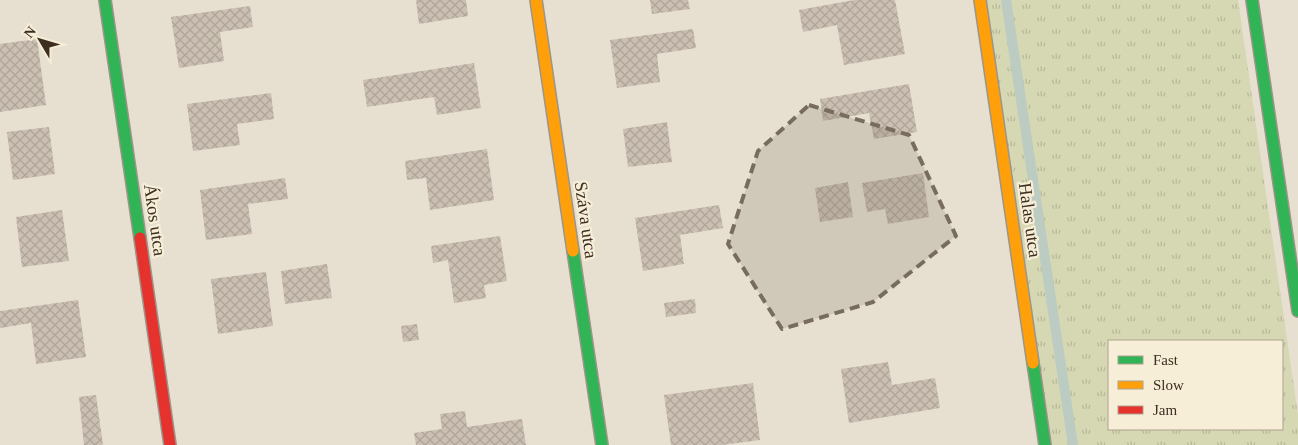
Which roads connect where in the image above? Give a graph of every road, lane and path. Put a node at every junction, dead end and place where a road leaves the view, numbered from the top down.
1 (105, 0) edge
2 (536, 0) edge
3 (980, 0) edge
4 (1252, 0) edge
5 (1298, 311) edge
6 (170, 445) edge
7 (602, 445) edge
8 (1045, 445) edge

1 - 6 street, Ákos utca
2 - 7 street, Száva utca
3 - 8 street, Halas utca
4 - 5 street

